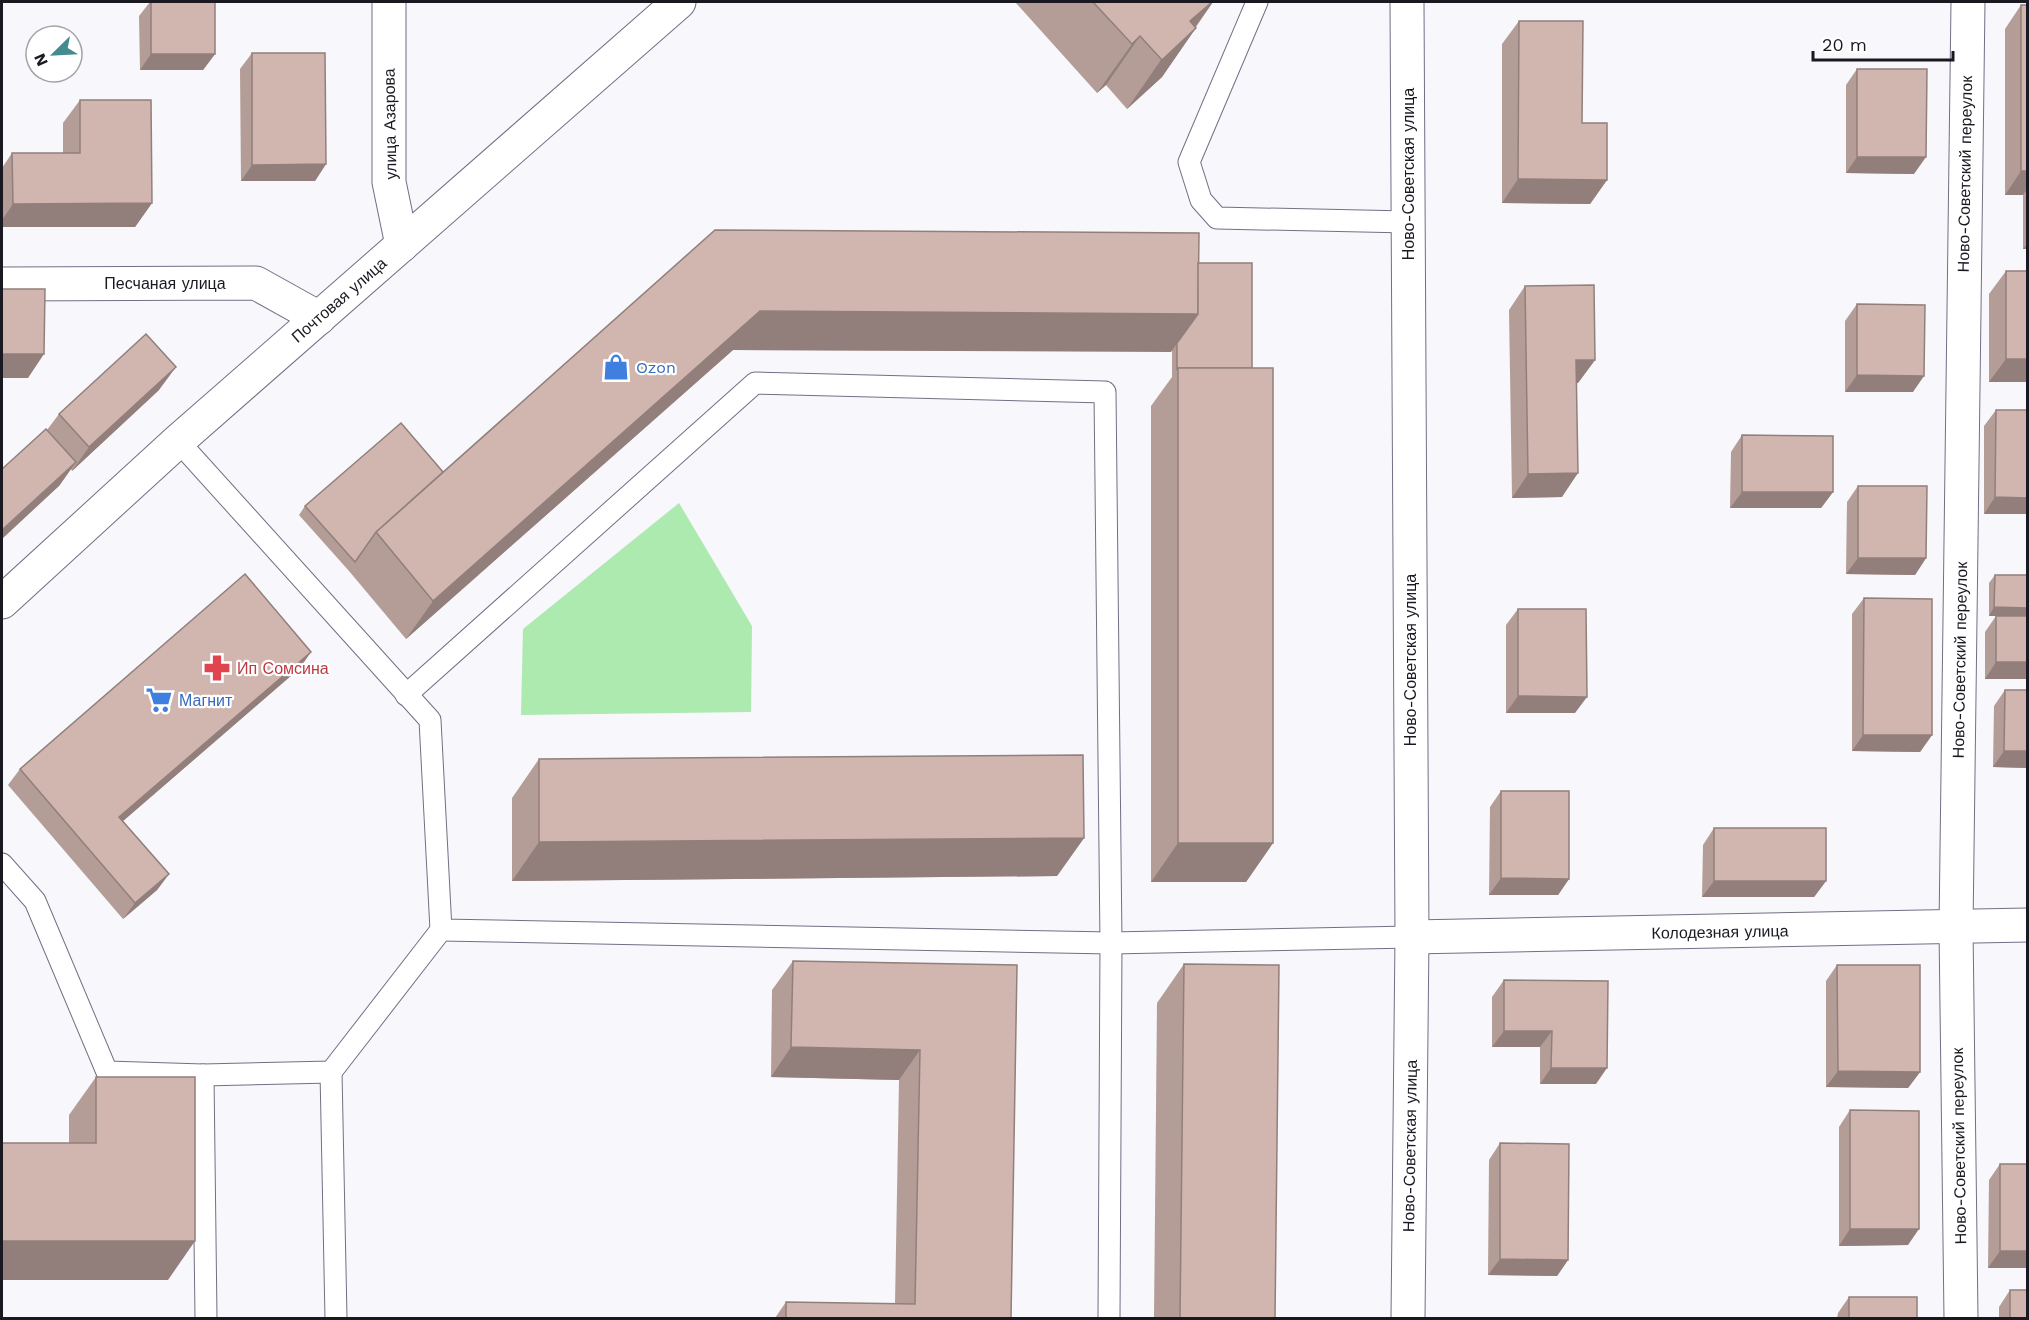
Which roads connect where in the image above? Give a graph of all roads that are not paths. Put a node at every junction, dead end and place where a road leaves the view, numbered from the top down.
1 (389, 2) edge
2 (679, 2) edge
3 (1257, 2) edge
4 (1407, 2) edge
5 (1968, 2) edge
6 (1408, 222) junction
7 (402, 245) junction
8 (2, 284) edge
9 (320, 318) junction
10 (178, 441) junction
11 (2, 602) edge
12 (406, 695) junction
13 (2, 864) edge
14 (2028, 925) edge
15 (1956, 928) junction
16 (441, 930) junction
17 (1412, 937) junction
18 (1111, 943) junction
19 (331, 1072) junction
20 (203, 1075) junction
21 (206, 1318) edge
22 (336, 1318) edge
23 (1109, 1318) edge
24 (1408, 1318) edge
25 (1961, 1318) edge

1 - 7 street, улица Азарова
2 - 7 street, Почтовая улица
3 - 6 lane
4 - 6 street, Ново-Советская улица
5 - 15 street, Ново-Советский переулок
6 - 17 street, Ново-Советская улица
7 - 9 street, Почтовая улица
8 - 9 street, Песчаная улица
9 - 10 street, Почтовая улица
10 - 11 street, Почтовая улица
10 - 12 lane
12 - 16 lane
12 - 18 lane
13 - 20 lane
14 - 15 street, Колодезная улица
15 - 17 street, Колодезная улица
15 - 25 street, Ново-Советский переулок
16 - 18 lane
16 - 19 lane
17 - 18 lane
17 - 24 street, Ново-Советская улица
18 - 23 lane
19 - 20 lane
19 - 22 lane
20 - 21 lane

